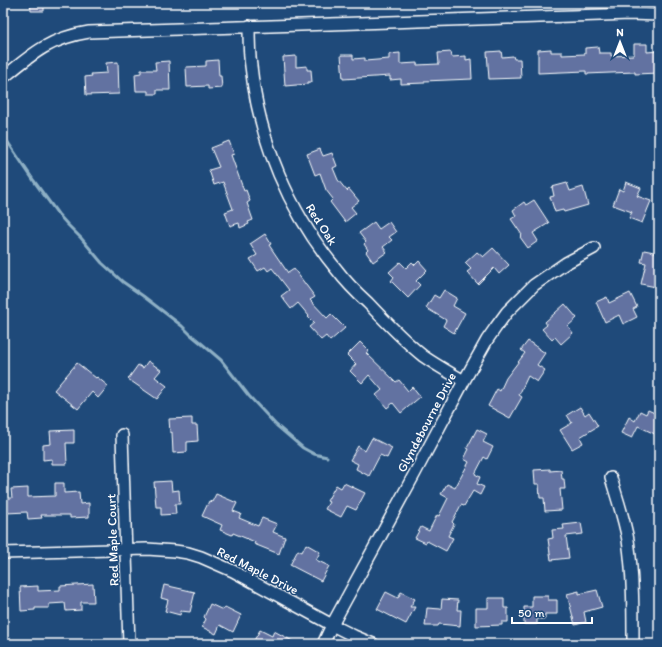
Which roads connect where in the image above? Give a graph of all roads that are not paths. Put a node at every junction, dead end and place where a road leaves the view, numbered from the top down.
1 (659, 16) edge
2 (249, 26) junction
3 (3, 78) edge
4 (594, 248) dead end
5 (464, 381) junction
6 (122, 435) dead end
7 (610, 478) dead end
8 (126, 549) junction
9 (3, 553) edge
10 (332, 625) junction
11 (129, 644) edge
12 (322, 644) edge
13 (373, 644) edge
14 (633, 644) edge

1 - 2 street
2 - 3 street
2 - 5 street, Red Oak
4 - 5 street, Glyndebourne Drive
5 - 10 street, Glyndebourne Drive
6 - 8 street, Red Maple Court
7 - 14 street
8 - 9 street, Red Maple Drive
8 - 10 street, Red Maple Drive
8 - 11 street, Red Maple Court
10 - 12 street, Glyndebourne Drive
10 - 13 street, Red Maple Drive

